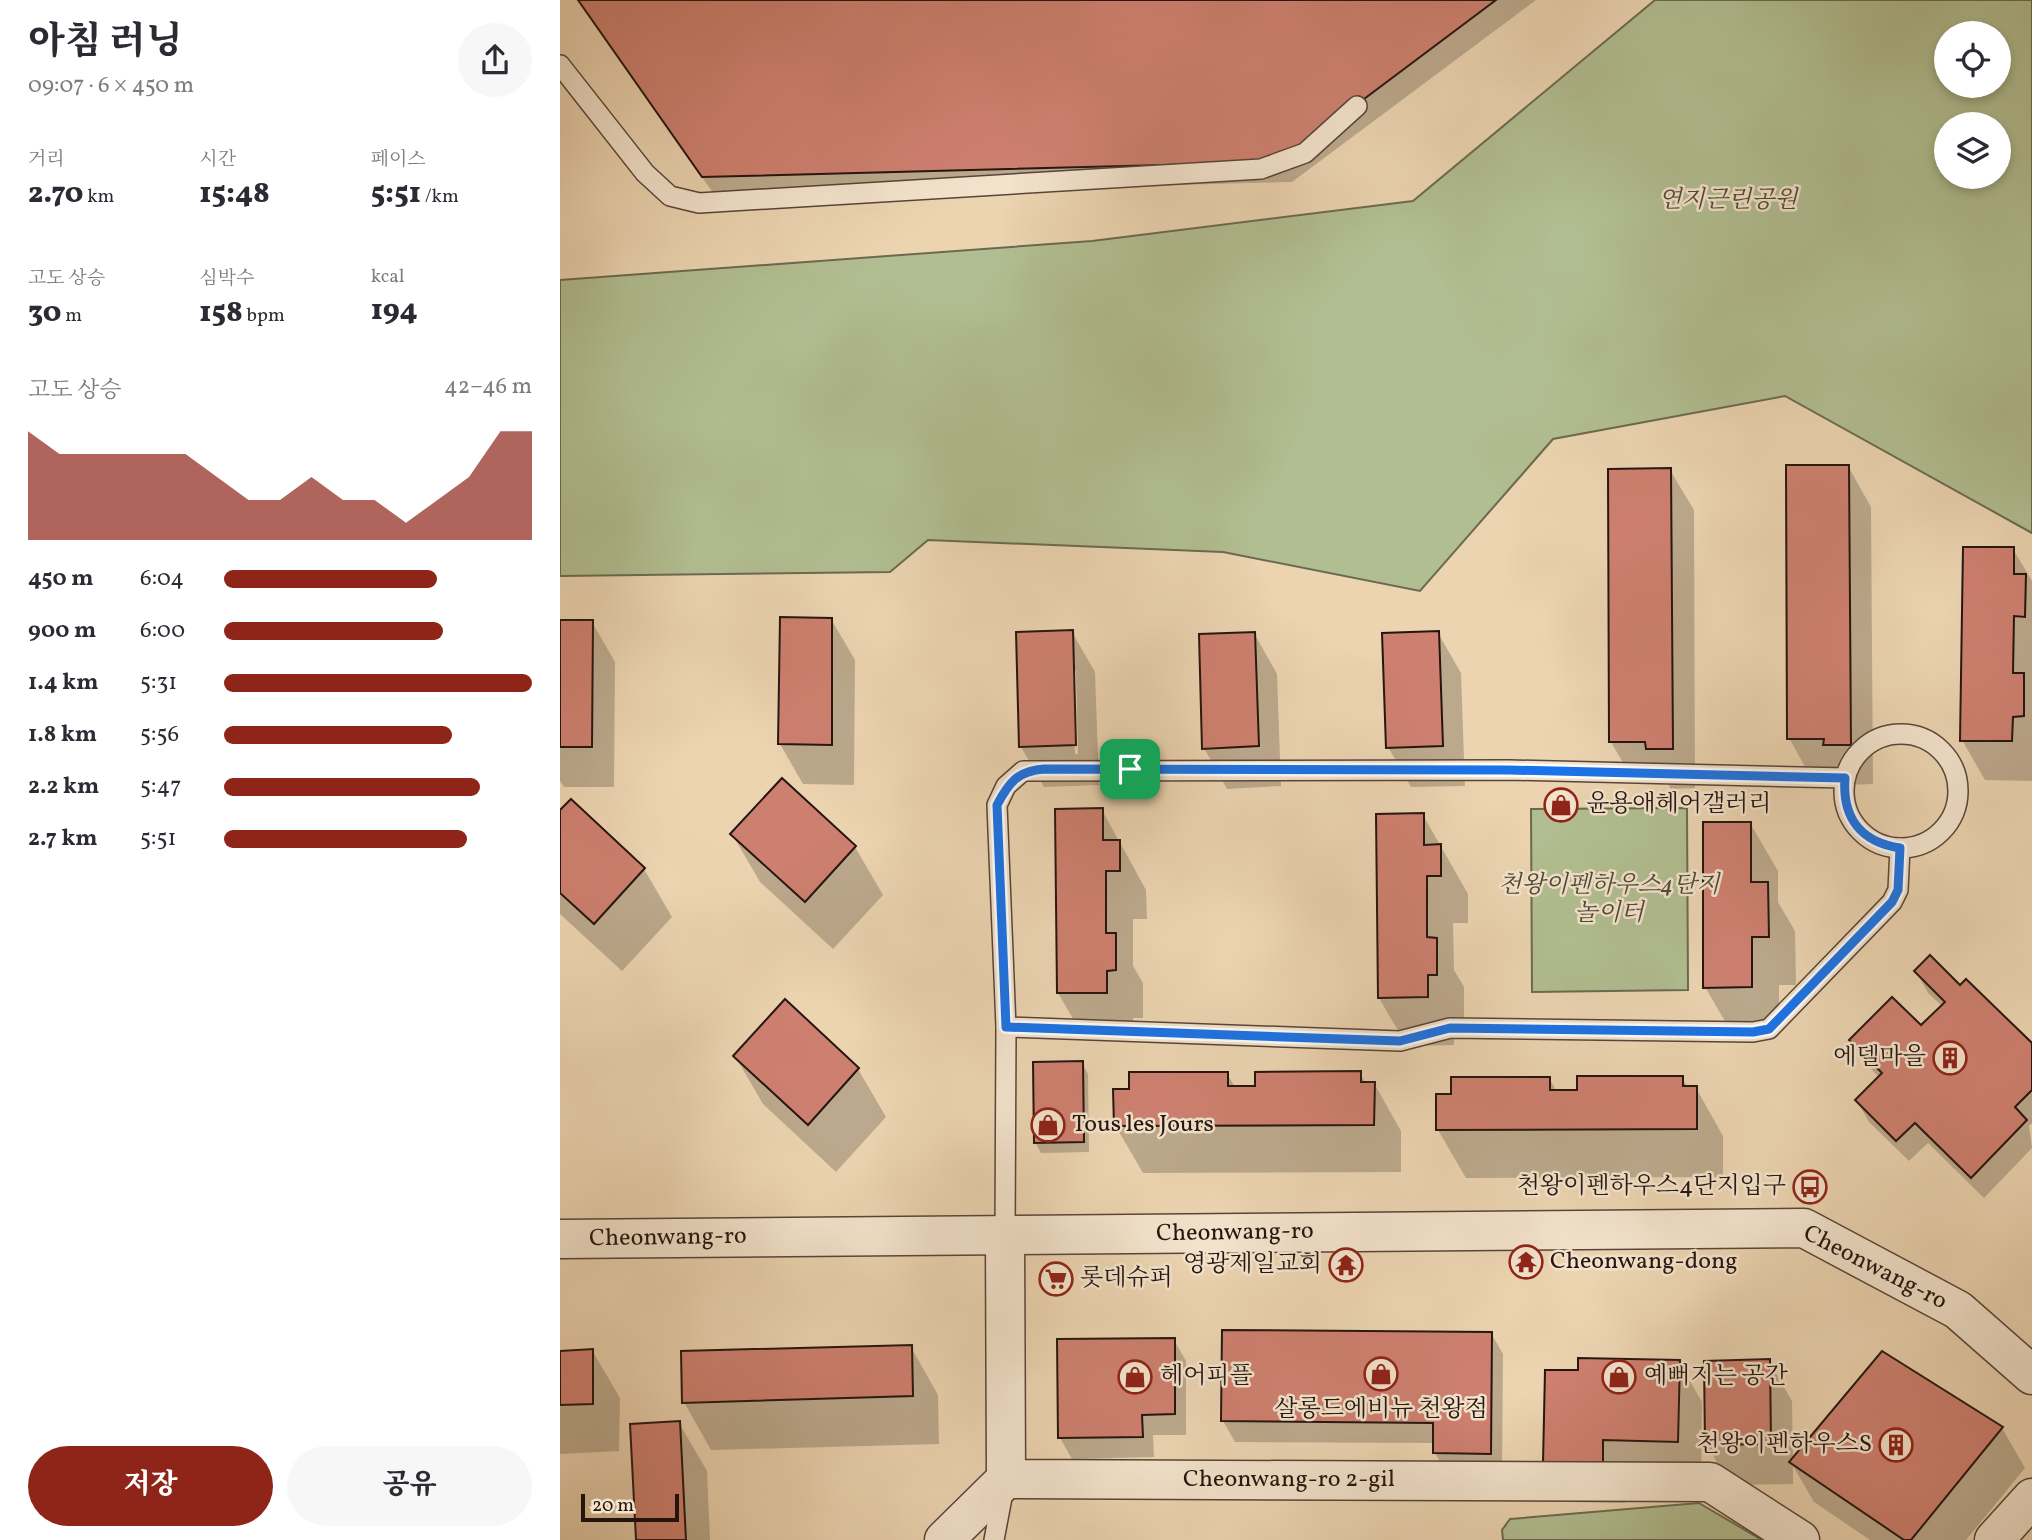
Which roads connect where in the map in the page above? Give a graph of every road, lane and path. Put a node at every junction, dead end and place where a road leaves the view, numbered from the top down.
1 (560, 65) edge
2 (1357, 106) dead end
3 (1845, 778) junction
4 (1900, 848) junction
5 (1006, 1027) junction
6 (1005, 1235) junction
7 (560, 1239) edge
8 (2032, 1375) edge
9 (1006, 1479) junction
10 (2032, 1498) edge
11 (996, 1537) edge
12 (944, 1540) edge
13 (1800, 1540) edge
14 (1994, 1540) edge

1 - 2 lane
3 - 4 lane
3 - 4 lane
3 - 5 lane
4 - 5 lane
5 - 6 lane
6 - 7 street, Cheonwang-ro
6 - 8 street, Cheonwang-ro
6 - 9 street
9 - 11 lane
9 - 12 street
9 - 13 street, Cheonwang-ro 2-gil
10 - 14 street

